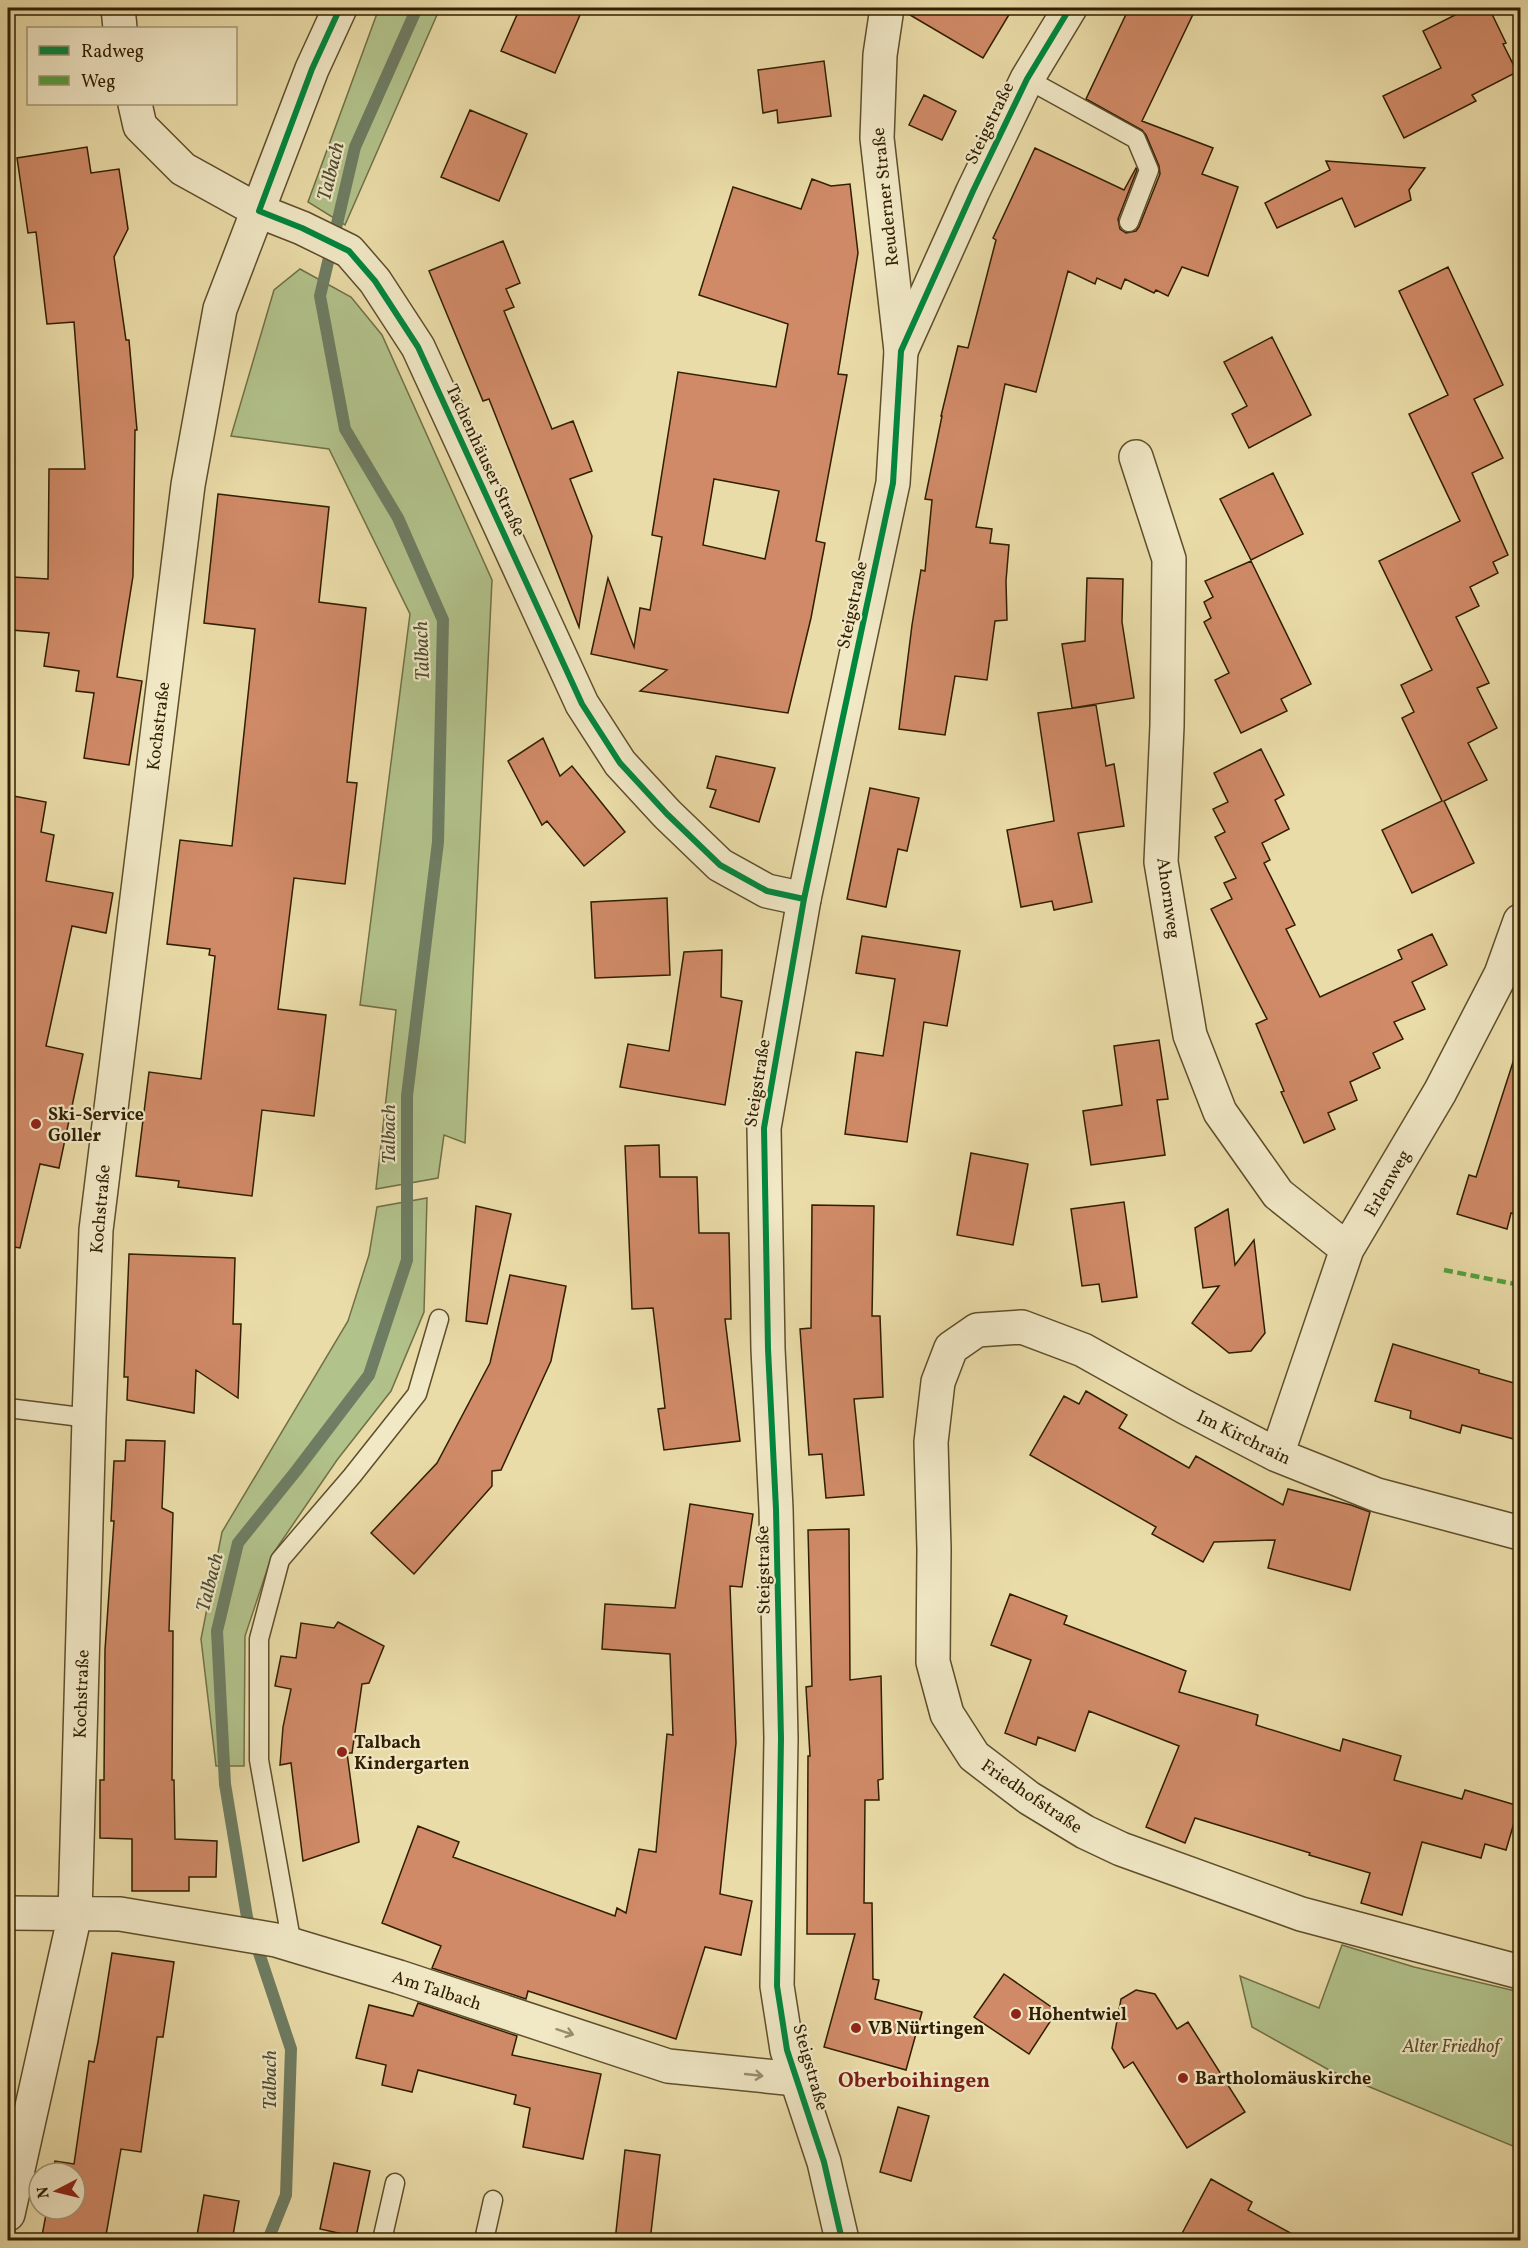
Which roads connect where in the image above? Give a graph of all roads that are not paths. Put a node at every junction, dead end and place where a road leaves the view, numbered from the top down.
1 (118, 8) edge
2 (340, 8) edge
3 (886, 8) edge
4 (1070, 8) edge
5 (120, 27) edge
6 (1027, 79) junction
7 (135, 105) edge
8 (259, 211) junction
9 (1129, 222) dead end
10 (901, 351) junction
11 (1136, 457) dead end
12 (804, 899) junction
13 (1521, 921) edge
14 (1347, 1250) junction
15 (439, 1319) dead end
16 (977, 1330) joint
17 (8, 1408) edge
18 (89, 1418) junction
19 (1277, 1455) junction
20 (1521, 1533) edge
21 (8, 1913) edge
22 (75, 1914) junction
23 (284, 1943) junction
24 (1521, 1972) edge
25 (796, 2079) junction
26 (395, 2183) dead end
27 (493, 2200) dead end
28 (8, 2214) edge
29 (382, 2241) edge
30 (484, 2241) edge
31 (842, 2241) edge

1 - 5 street
2 - 8 street
3 - 10 street, Reuderner Straße
4 - 6 street, Steigstraße
6 - 9 lane
6 - 10 street, Steigstraße
7 - 8 street, Tachenhäuser Straße
8 - 12 street, Tachenhäuser Straße
8 - 18 street, Kochstraße
10 - 12 street, Steigstraße
11 - 14 street, Ahornweg
12 - 25 street, Steigstraße
13 - 14 street, Erlenweg
14 - 19 street, Erlenweg
15 - 23 lane
16 - 19 street, Im Kirchrain
16 - 24 street, Friedhofstraße
17 - 18 lane
18 - 22 street, Kochstraße
19 - 20 street, Im Kirchrain
21 - 22 street, Am Talbach
22 - 23 street, Am Talbach
22 - 28 street, Kochstraße
23 -> 25 street, Am Talbach
25 - 31 street, Steigstraße
26 - 29 lane
27 - 30 lane

